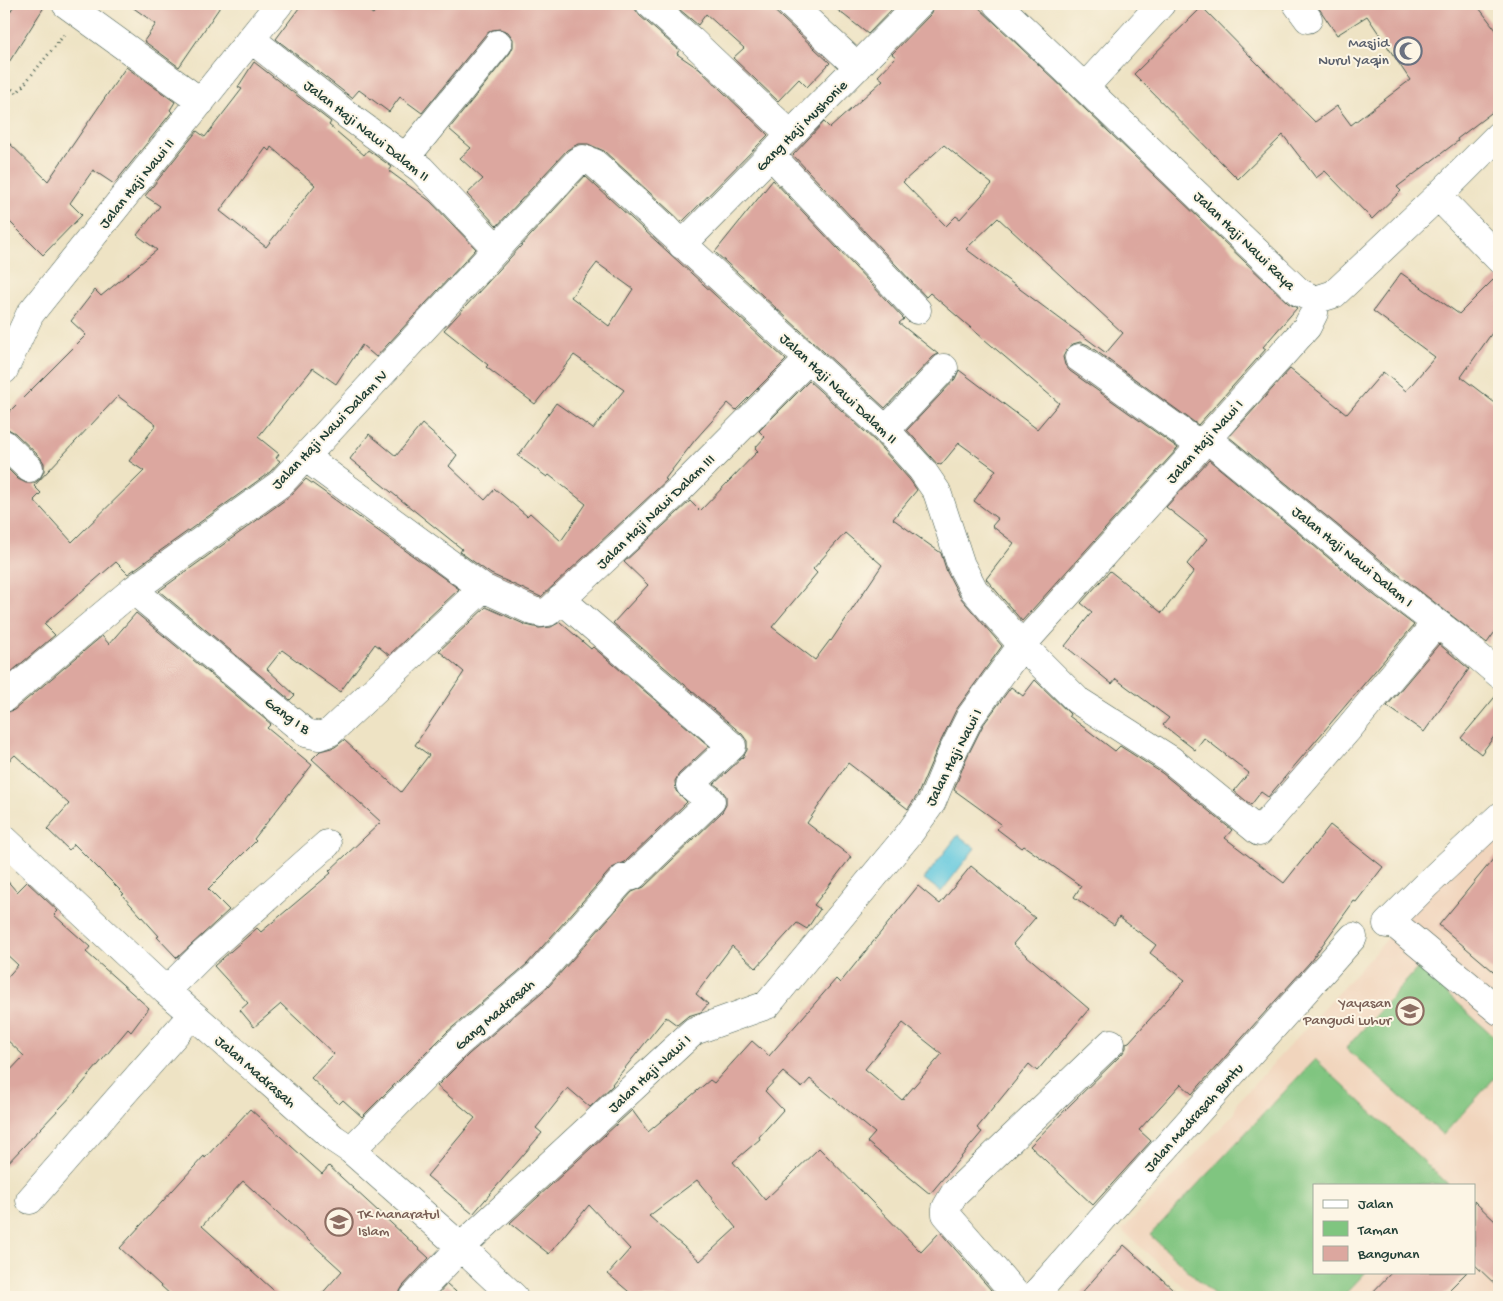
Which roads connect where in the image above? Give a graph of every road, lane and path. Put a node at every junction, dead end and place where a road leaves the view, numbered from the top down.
1 (279, 4) edge
2 (650, 4) edge
3 (790, 4) edge
4 (919, 4) edge
5 (997, 4) edge
6 (1161, 4) edge
7 (73, 9) edge
8 (252, 39) junction
9 (498, 44) dead end
10 (858, 67) junction
11 (4, 83) edge
12 (1085, 87) junction
13 (201, 102) junction
14 (790, 134) junction
15 (1499, 135) edge
16 (771, 155) junction
17 (406, 157) junction
18 (602, 170) joint
19 (1438, 196) junction
20 (682, 245) junction
21 (497, 249) junction
22 (1499, 259) edge
23 (1315, 300) junction
24 (917, 310) dead end
25 (1079, 358) dead end
26 (808, 359) junction
27 (944, 368) dead end
28 (4, 370) edge
29 (886, 430) junction
30 (1203, 442) junction
31 (4, 444) edge
32 (305, 457) junction
33 (29, 468) dead end
34 (483, 588) junction
35 (133, 590) junction
36 (561, 599) junction
37 (1436, 623) junction
38 (1022, 645) junction
39 (1499, 674) edge
40 (4, 698) edge
41 (1499, 817) edge
42 (4, 839) edge
43 (327, 844) dead end
44 (1353, 937) dead end
45 (166, 991) junction
46 (1499, 1011) edge
47 (192, 1015) junction
48 (1111, 1043) dead end
49 (351, 1150) junction
50 (30, 1200) dead end
51 (461, 1247) junction
52 (414, 1297) edge
53 (514, 1297) edge
54 (1018, 1297) edge
55 (1033, 1297) edge

1 - 8 street, Jalan Haji Nawi II
2 - 14 street
3 - 10 street
4 - 10 street, Gang Haji Mushonie
5 - 12 street, Jalan Haji Nawi Raya
6 - 12 street
7 - 11 path
7 - 13 street
8 - 13 street, Jalan Haji Nawi II
8 - 17 street, Jalan Haji Nawi Dalam II
9 - 17 street
10 - 14 street, Gang Haji Mushonie
12 - 23 street, Jalan Haji Nawi Raya
13 - 28 street, Jalan Haji Nawi II
14 - 16 street, Gang Haji Mushonie
15 - 19 street
16 - 20 street, Gang Haji Mushonie
16 - 24 street
17 - 21 street, Jalan Haji Nawi Dalam II
18 - 20 street, Jalan Haji Nawi Dalam II
18 - 21 street, Jalan Haji Nawi Dalam IV
19 - 22 street
19 - 23 street
20 - 26 street, Jalan Haji Nawi Dalam II
21 - 32 street, Jalan Haji Nawi Dalam IV
23 - 30 street, Jalan Haji Nawi I
25 - 30 street, Jalan Haji Nawi Dalam I
26 - 29 street, Jalan Haji Nawi Dalam II
26 - 36 street, Jalan Haji Nawi Dalam III
27 - 29 street
29 - 38 street, Jalan Haji Nawi Dalam II
30 - 37 street, Jalan Haji Nawi Dalam I
30 - 38 street, Jalan Haji Nawi I
31 - 33 street
32 - 34 street
32 - 35 street, Jalan Haji Nawi Dalam IV
34 - 35 street, Gang I B
34 - 36 street, Jalan Haji Nawi Dalam III
35 - 40 street, Jalan Haji Nawi Dalam IV
36 - 49 street, Gang Madrasah
37 - 38 street
37 - 39 street, Jalan Haji Nawi Dalam I
38 - 51 street, Jalan Haji Nawi I
41 - 46 street
42 - 45 street, Jalan Madrasah
43 - 45 street
44 - 55 street, Jalan Madrasah Buntu
45 - 47 street, Jalan Madrasah
47 - 49 street, Jalan Madrasah
47 - 50 street
48 - 54 street
49 - 51 street, Jalan Madrasah
51 - 52 street, Jalan Haji Nawi I
51 - 53 street, Jalan Madrasah

